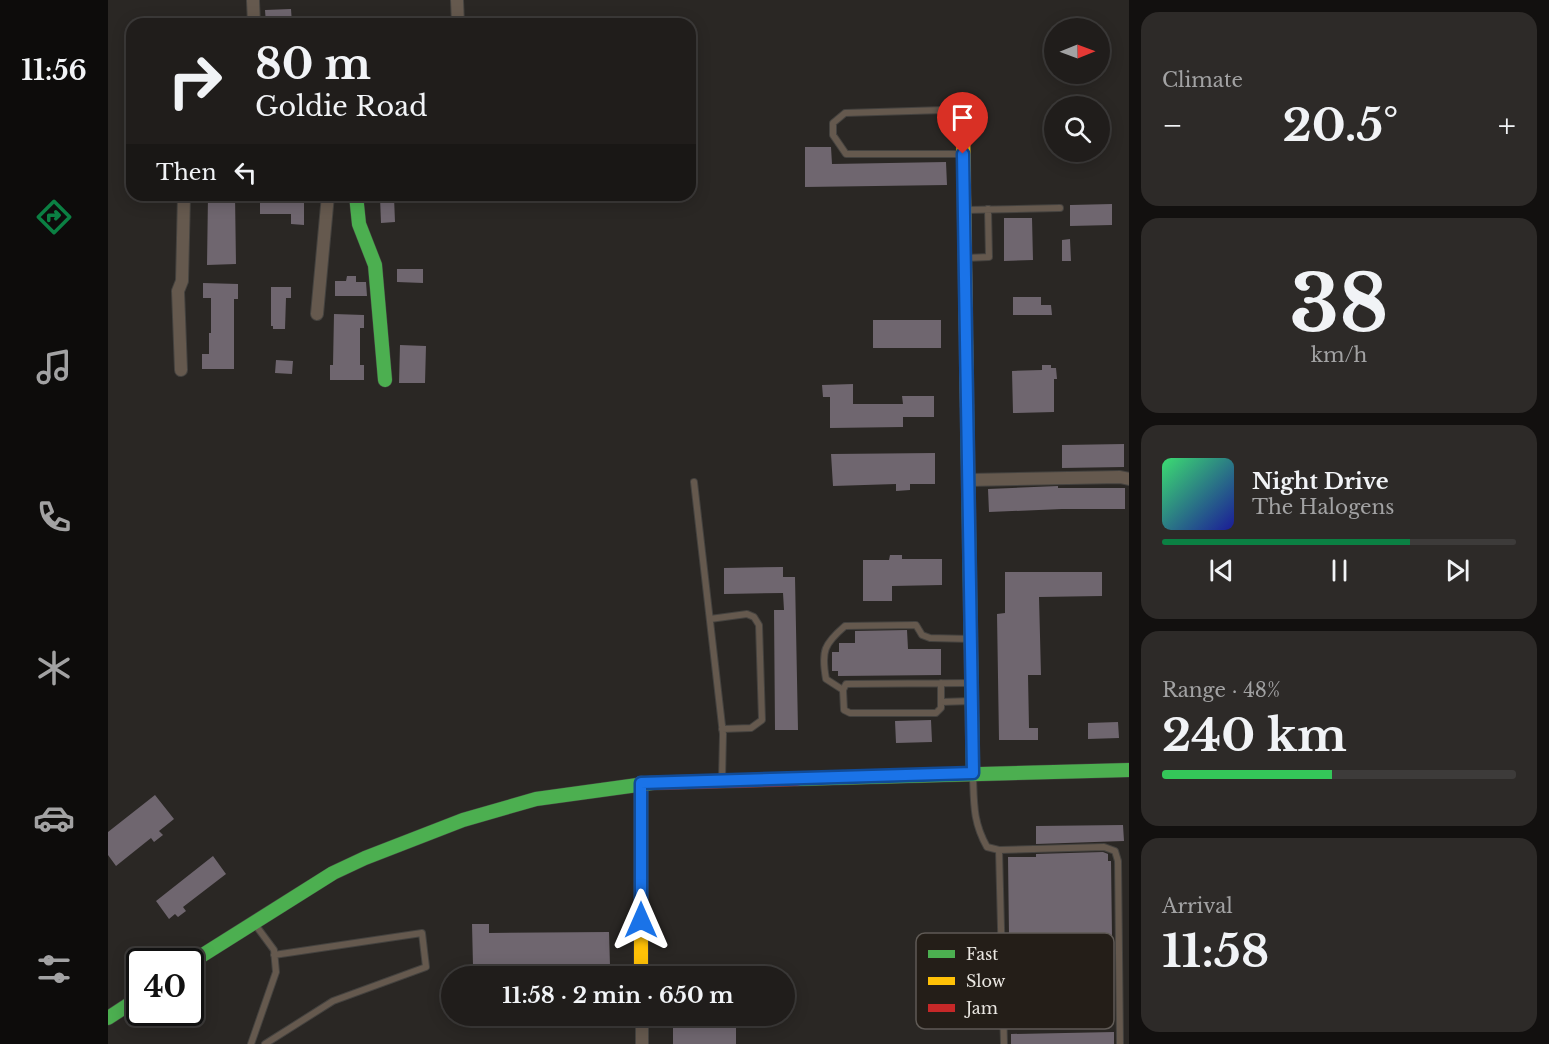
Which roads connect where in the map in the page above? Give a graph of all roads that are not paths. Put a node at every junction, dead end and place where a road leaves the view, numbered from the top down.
1 (457, 0) edge
2 (253, 1) edge
3 (254, 18) edge
4 (458, 18) edge
5 (963, 123) joint
6 (963, 154) junction
7 (184, 201) edge
8 (327, 201) edge
9 (356, 201) edge
10 (1060, 208) dead end
11 (988, 209) junction
12 (964, 210) junction
13 (965, 258) junction
14 (317, 314) dead end
15 (181, 370) dead end
16 (385, 380) dead end
17 (1129, 478) edge
18 (969, 480) junction
19 (694, 482) dead end
20 (710, 619) junction
21 (971, 639) junction
22 (941, 683) junction
23 (972, 683) junction
24 (843, 690) junction
25 (972, 701) junction
26 (941, 702) junction
27 (722, 729) junction
28 (1129, 770) edge
29 (973, 773) junction
30 (722, 781) junction
31 (641, 783) junction
32 (999, 850) junction
33 (253, 922) junction
34 (1001, 933) edge
35 (204, 954) edge
36 (274, 956) junction
37 (641, 966) edge
38 (126, 1006) edge
39 (108, 1018) edge
40 (642, 1026) edge
41 (1004, 1029) edge
42 (251, 1044) edge
43 (265, 1044) edge
44 (642, 1044) edge
45 (1004, 1044) edge
46 (1120, 1044) edge

1 - 4 street
2 - 3 street
5 - 6 street
5 - 6 lane
6 - 12 street
7 - 15 street
8 - 14 street
9 - 16 street
10 - 11 lane
11 - 12 lane
11 - 13 lane
12 - 13 street
13 - 18 street
17 - 18 street
18 - 21 street
19 - 20 lane
20 - 27 lane
20 - 27 lane
21 - 23 street
21 - 24 lane
22 - 23 lane
22 - 24 lane
22 - 26 lane
23 - 25 street
24 - 26 lane
25 - 26 lane
25 - 29 street
27 - 30 lane
28 - 29 street
29 - 30 street
29 - 32 lane
30 - 31 street
31 - 33 street
31 - 37 street
32 - 34 lane
32 - 46 lane
33 - 35 street
33 - 36 lane
36 - 42 lane
36 - 43 lane
38 - 39 street
40 - 44 street
41 - 45 lane

